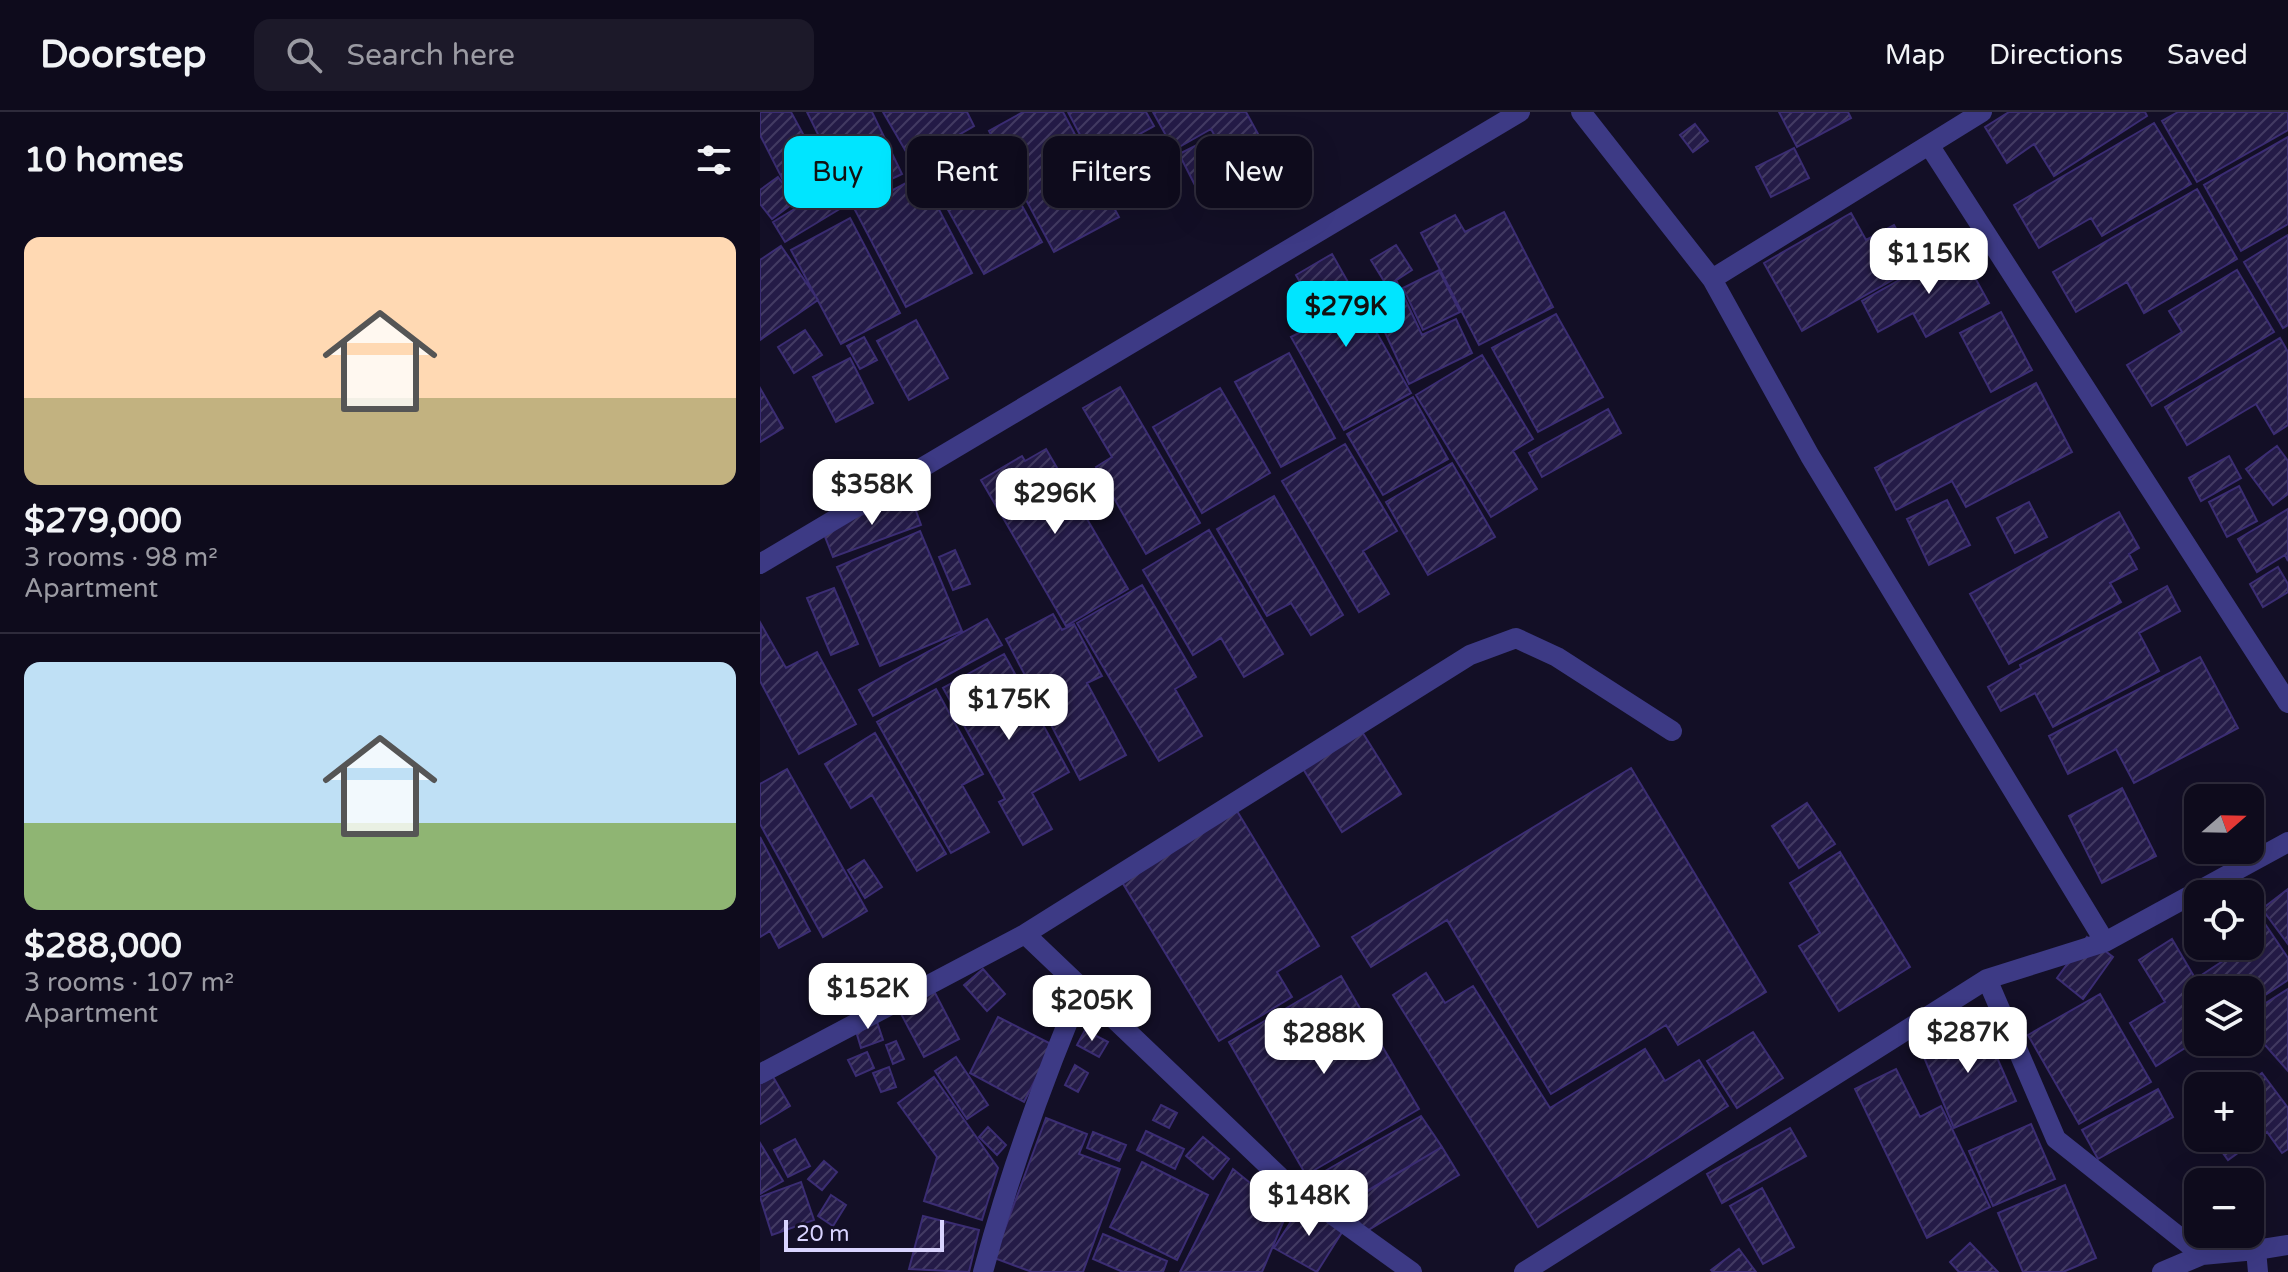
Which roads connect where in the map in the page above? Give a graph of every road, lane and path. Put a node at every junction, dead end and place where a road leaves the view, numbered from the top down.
1 (1520, 112) edge
2 (1581, 112) edge
3 (1982, 112) edge
4 (1929, 145) junction
5 (1712, 279) junction
6 (760, 564) edge
7 (2288, 703) edge
8 (1672, 731) dead end
9 (2288, 842) edge
10 (1025, 934) junction
11 (2105, 942) junction
12 (1987, 979) junction
13 (1081, 990) junction
14 (760, 1074) edge
15 (2288, 1245) edge
16 (2256, 1250) junction
17 (2202, 1255) junction
18 (983, 1272) edge
19 (1412, 1272) edge
20 (1524, 1272) edge
21 (2162, 1272) edge
22 (2258, 1272) edge

1 - 6 street
2 - 5 street
3 - 4 street
4 - 5 street
4 - 7 street
5 - 11 street
8 - 10 street
9 - 11 street
10 - 13 street
10 - 14 street
11 - 12 street
12 - 17 street
12 - 20 street
13 - 18 street
13 - 19 street
15 - 16 street
16 - 17 street
16 - 22 street
17 - 21 street

